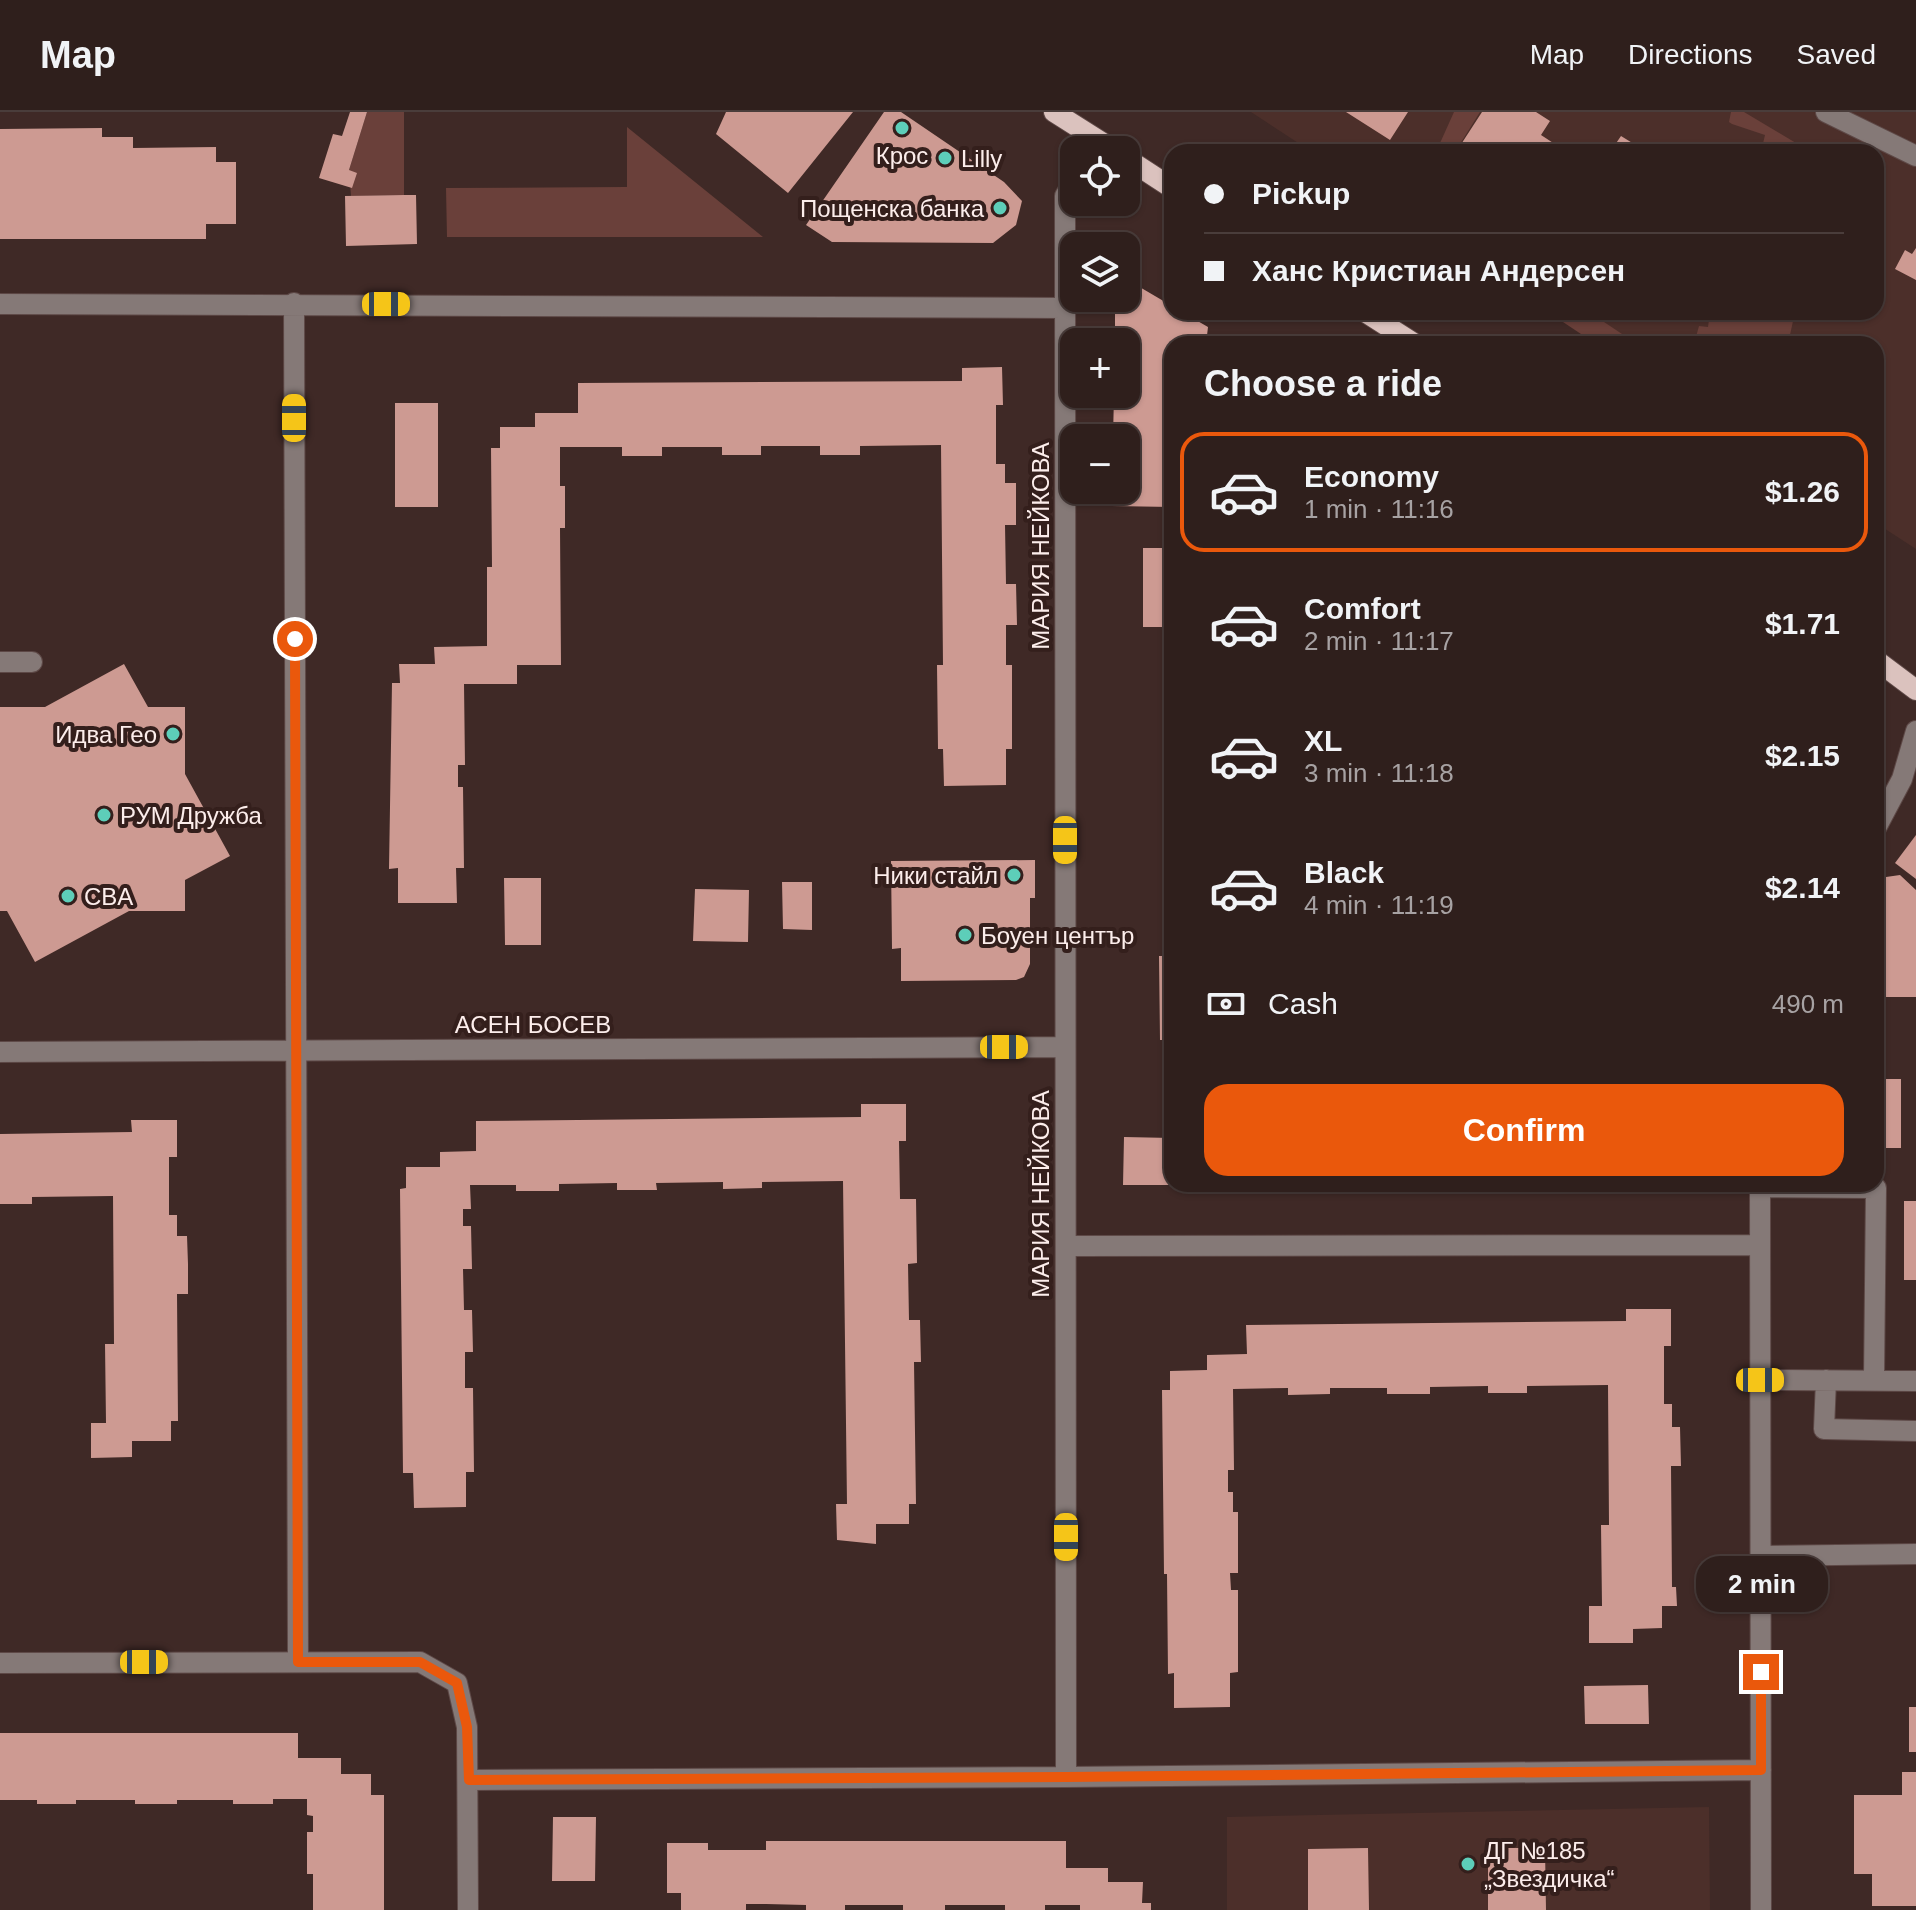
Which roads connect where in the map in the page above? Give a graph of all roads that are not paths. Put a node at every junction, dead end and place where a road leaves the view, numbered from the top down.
1 (1054, 112) edge
2 (1826, 112) edge
3 (1086, 136) edge
4 (1916, 156) edge
5 (1140, 167) edge
6 (1164, 183) edge
7 (294, 303) junction
8 (0, 304) edge
9 (1060, 308) edge
10 (1065, 312) edge
11 (1378, 320) edge
12 (1402, 336) edge
13 (0, 662) edge
14 (32, 662) dead end
15 (1884, 666) edge
16 (1916, 690) edge
17 (1916, 731) edge
18 (1884, 813) edge
19 (1065, 1047) junction
20 (296, 1051) junction
21 (0, 1052) edge
22 (1760, 1192) edge
23 (1876, 1192) edge
24 (1760, 1245) junction
25 (1066, 1246) junction
26 (1760, 1380) junction
27 (1826, 1380) junction
28 (1874, 1380) junction
29 (1916, 1381) edge
30 (1916, 1431) edge
31 (1916, 1554) edge
32 (1761, 1556) junction
33 (298, 1662) junction
34 (0, 1663) edge
35 (1761, 1770) junction
36 (1066, 1777) junction
37 (469, 1780) junction
38 (468, 1910) edge
39 (1761, 1910) edge

1 - 3 main road
2 - 4 street
5 - 6 main road
7 - 8 street
7 - 9 street
7 - 20 street
10 - 19 street, МАРИЯ НЕЙКОВА
11 - 12 main road
13 - 14 street
15 - 16 main road
17 - 18 street
19 - 20 street, АСЕН БОСЕВ
19 - 25 street, МАРИЯ НЕЙКОВА
20 - 21 street, АСЕН БОСЕВ
20 - 33 street
22 - 24 street
23 - 28 street
24 - 25 street
24 - 26 street
25 - 36 street, МАРИЯ НЕЙКОВА
26 - 27 street
26 - 32 street
27 - 28 street
27 - 30 street
28 - 29 street
31 - 32 street
32 - 35 street
33 - 34 street
33 - 37 street
35 - 36 street
35 - 39 street
36 - 37 street
37 - 38 street

